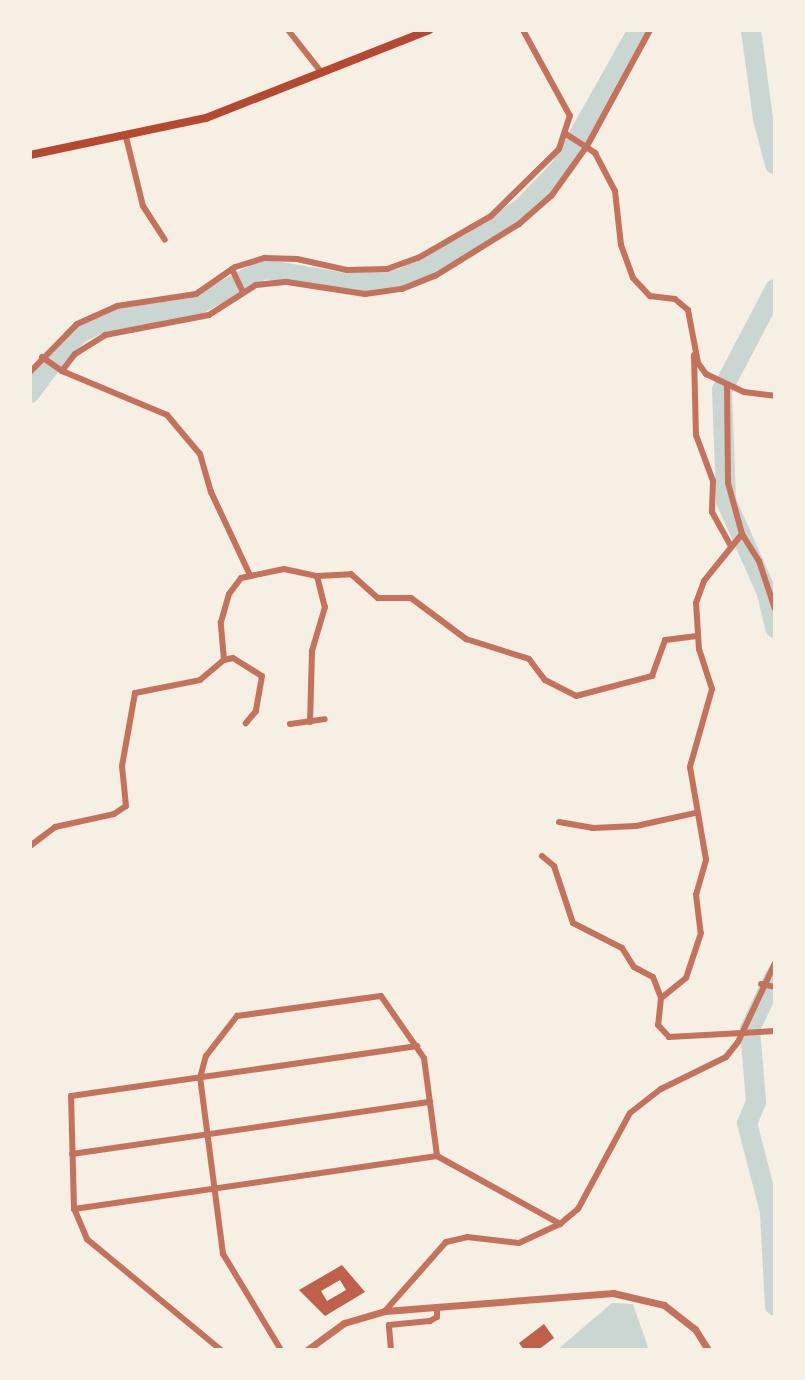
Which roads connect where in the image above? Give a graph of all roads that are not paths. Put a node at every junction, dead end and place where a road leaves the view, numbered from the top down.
1 (288, 30) edge
2 (429, 30) edge
3 (523, 30) edge
4 (650, 30) edge
5 (322, 73) junction
6 (566, 134) junction
7 (126, 137) junction
8 (587, 146) junction
9 (30, 154) edge
10 (165, 240) dead end
11 (232, 269) junction
12 (242, 290) junction
13 (695, 352) junction
14 (42, 357) junction
15 (62, 371) junction
16 (30, 372) edge
17 (724, 385) junction
18 (775, 396) edge
19 (742, 534) junction
20 (731, 546) junction
21 (249, 573) junction
22 (317, 576) junction
23 (775, 609) edge
24 (697, 636) junction
25 (224, 660) junction
26 (325, 719) dead end
27 (310, 722) junction
28 (246, 723) dead end
29 (290, 724) dead end
30 (695, 813) junction
31 (559, 822) dead end
32 (30, 846) edge
33 (542, 856) dead end
34 (775, 963) edge
35 (761, 984) junction
36 (775, 987) edge
37 (661, 998) junction
38 (775, 1031) edge
39 (741, 1033) junction
40 (417, 1046) junction
41 (200, 1078) junction
42 (430, 1102) junction
43 (208, 1134) junction
44 (72, 1154) junction
45 (437, 1156) junction
46 (216, 1188) junction
47 (74, 1209) junction
48 (560, 1224) junction
49 (437, 1307) junction
50 (385, 1311) junction
51 (221, 1350) edge
52 (281, 1350) edge
53 (307, 1350) edge
54 (391, 1350) edge
55 (708, 1350) edge

1 - 5 street
2 - 5 main road
3 - 6 street
4 - 8 street
5 - 7 main road
6 - 8 street
6 - 11 street
7 - 9 main road
7 - 10 street
8 - 12 street
8 - 13 street
11 - 12 street
11 - 14 street
12 - 15 street
13 - 17 street
13 - 20 street
14 - 15 street
14 - 16 street
15 - 21 street
17 - 18 street
17 - 19 street
19 - 20 street
19 - 23 street
20 - 24 street
21 - 22 street
21 - 25 street
22 - 24 street
22 - 27 street
24 - 30 street
25 - 28 street
25 - 32 street
26 - 27 street
27 - 29 street
30 - 31 street
30 - 37 street
33 - 37 street
34 - 35 street
35 - 36 street
35 - 39 street
37 - 39 street
38 - 39 street
39 - 48 street
40 - 41 street
40 - 41 street
40 - 42 street
41 - 43 street
41 - 44 street
42 - 43 street
42 - 45 street
43 - 44 street
43 - 46 street
44 - 47 street
45 - 46 street
45 - 48 street
46 - 47 street
46 - 52 street
47 - 51 street
48 - 50 street
49 - 50 street
49 - 54 street
49 - 55 street
50 - 53 street

